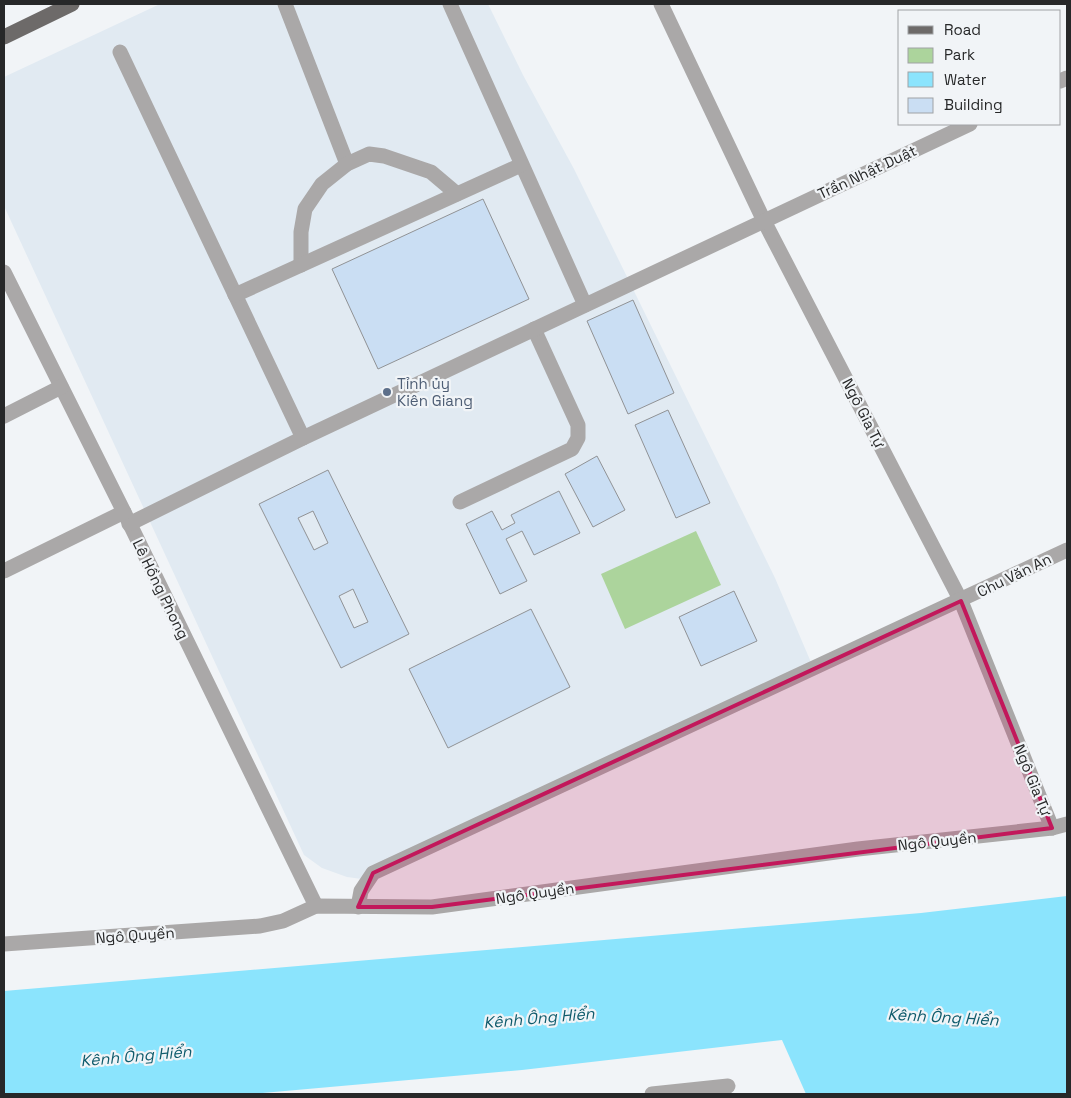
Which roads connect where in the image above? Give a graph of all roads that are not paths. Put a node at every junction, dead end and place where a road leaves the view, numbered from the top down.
1 (72, 4) edge
2 (285, 4) edge
3 (450, 4) edge
4 (662, 4) edge
5 (4, 36) edge
6 (120, 52) dead end
7 (968, 125) edge
8 (347, 164) junction
9 (521, 165) junction
10 (457, 194) junction
11 (764, 221) junction
12 (301, 265) junction
13 (4, 272) edge
14 (235, 295) junction
15 (585, 304) junction
16 (534, 329) junction
17 (61, 387) junction
18 (4, 416) edge
19 (302, 438) junction
20 (460, 502) dead end
21 (127, 518) junction
22 (1067, 550) edge
23 (4, 571) edge
24 (961, 601) junction
25 (1067, 824) edge
26 (1052, 828) junction
27 (316, 906) junction
28 (358, 907) junction
29 (4, 944) edge
30 (728, 1086) dead end
31 (652, 1094) edge

1 - 5 main road
2 - 8 street
3 - 9 street
4 - 11 street, Ngô Gia Tự
6 - 14 street
7 - 11 street, Trần Nhật Duật
8 - 10 street
8 - 12 street
9 - 10 street
9 - 15 street
10 - 12 street
11 - 15 street, Trần Nhật Duật
11 - 24 street, Ngô Gia Tự
12 - 14 street
13 - 17 street, Lê Hồng Phong
14 - 19 street
15 - 16 street, Trần Nhật Duật
16 - 19 street, Trần Nhật Duật
16 - 20 street
17 - 18 street
17 - 21 street, Lê Hồng Phong
19 - 21 street, Trần Nhật Duật
21 - 23 street, Trần Nhật Duật
21 - 27 street, Lê Hồng Phong
22 - 24 street, Chu Văn An
24 - 26 street, Ngô Gia Tự
24 - 28 street, Chu Văn An
25 - 26 street, Ngô Quyền
26 - 28 street, Ngô Quyền
27 - 28 street, Ngô Quyền
27 - 29 street, Ngô Quyền
30 - 31 street

